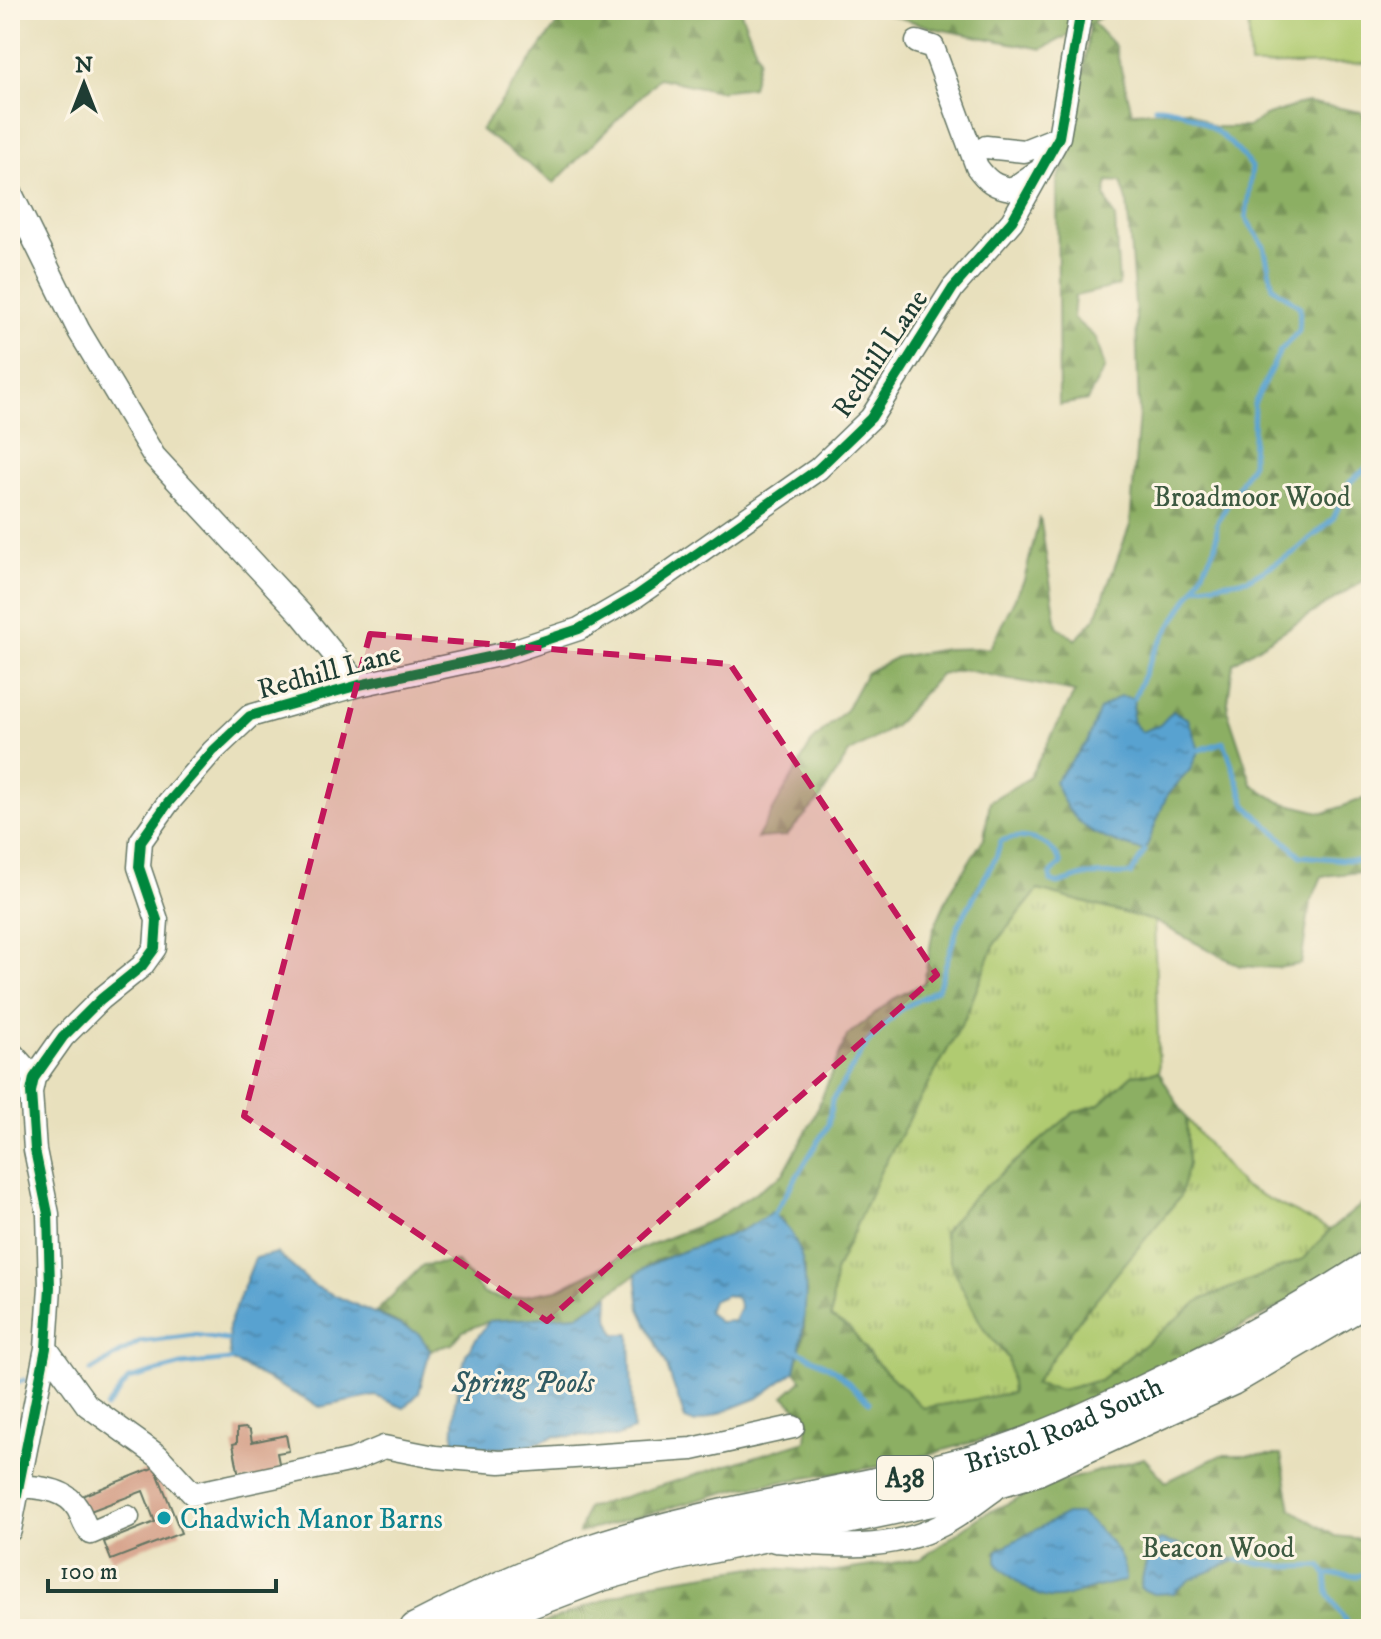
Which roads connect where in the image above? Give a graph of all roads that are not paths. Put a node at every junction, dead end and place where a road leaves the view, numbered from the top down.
1 (1081, 10) edge
2 (917, 42) dead end
3 (1059, 137) junction
4 (986, 147) dead end
5 (1041, 169) junction
6 (10, 191) edge
7 (359, 685) junction
8 (10, 1051) edge
9 (34, 1078) junction
10 (1371, 1266) edge
11 (1371, 1297) edge
12 (46, 1348) junction
13 (793, 1427) dead end
14 (19, 1486) junction
15 (128, 1517) dead end
16 (10, 1530) edge
17 (416, 1629) edge
18 (474, 1629) edge

1 - 3 street, Redhill Lane
2 - 5 street
3 - 4 street
3 - 5 street, Redhill Lane
5 - 7 street, Redhill Lane
6 - 7 street
7 - 9 street, Redhill Lane
8 - 9 street
9 - 12 street
10 - 17 highway, Bristol Road South / A38
11 - 18 highway, Bristol Road South / A38
12 - 13 street
12 - 14 street
14 - 15 street
14 - 16 street

